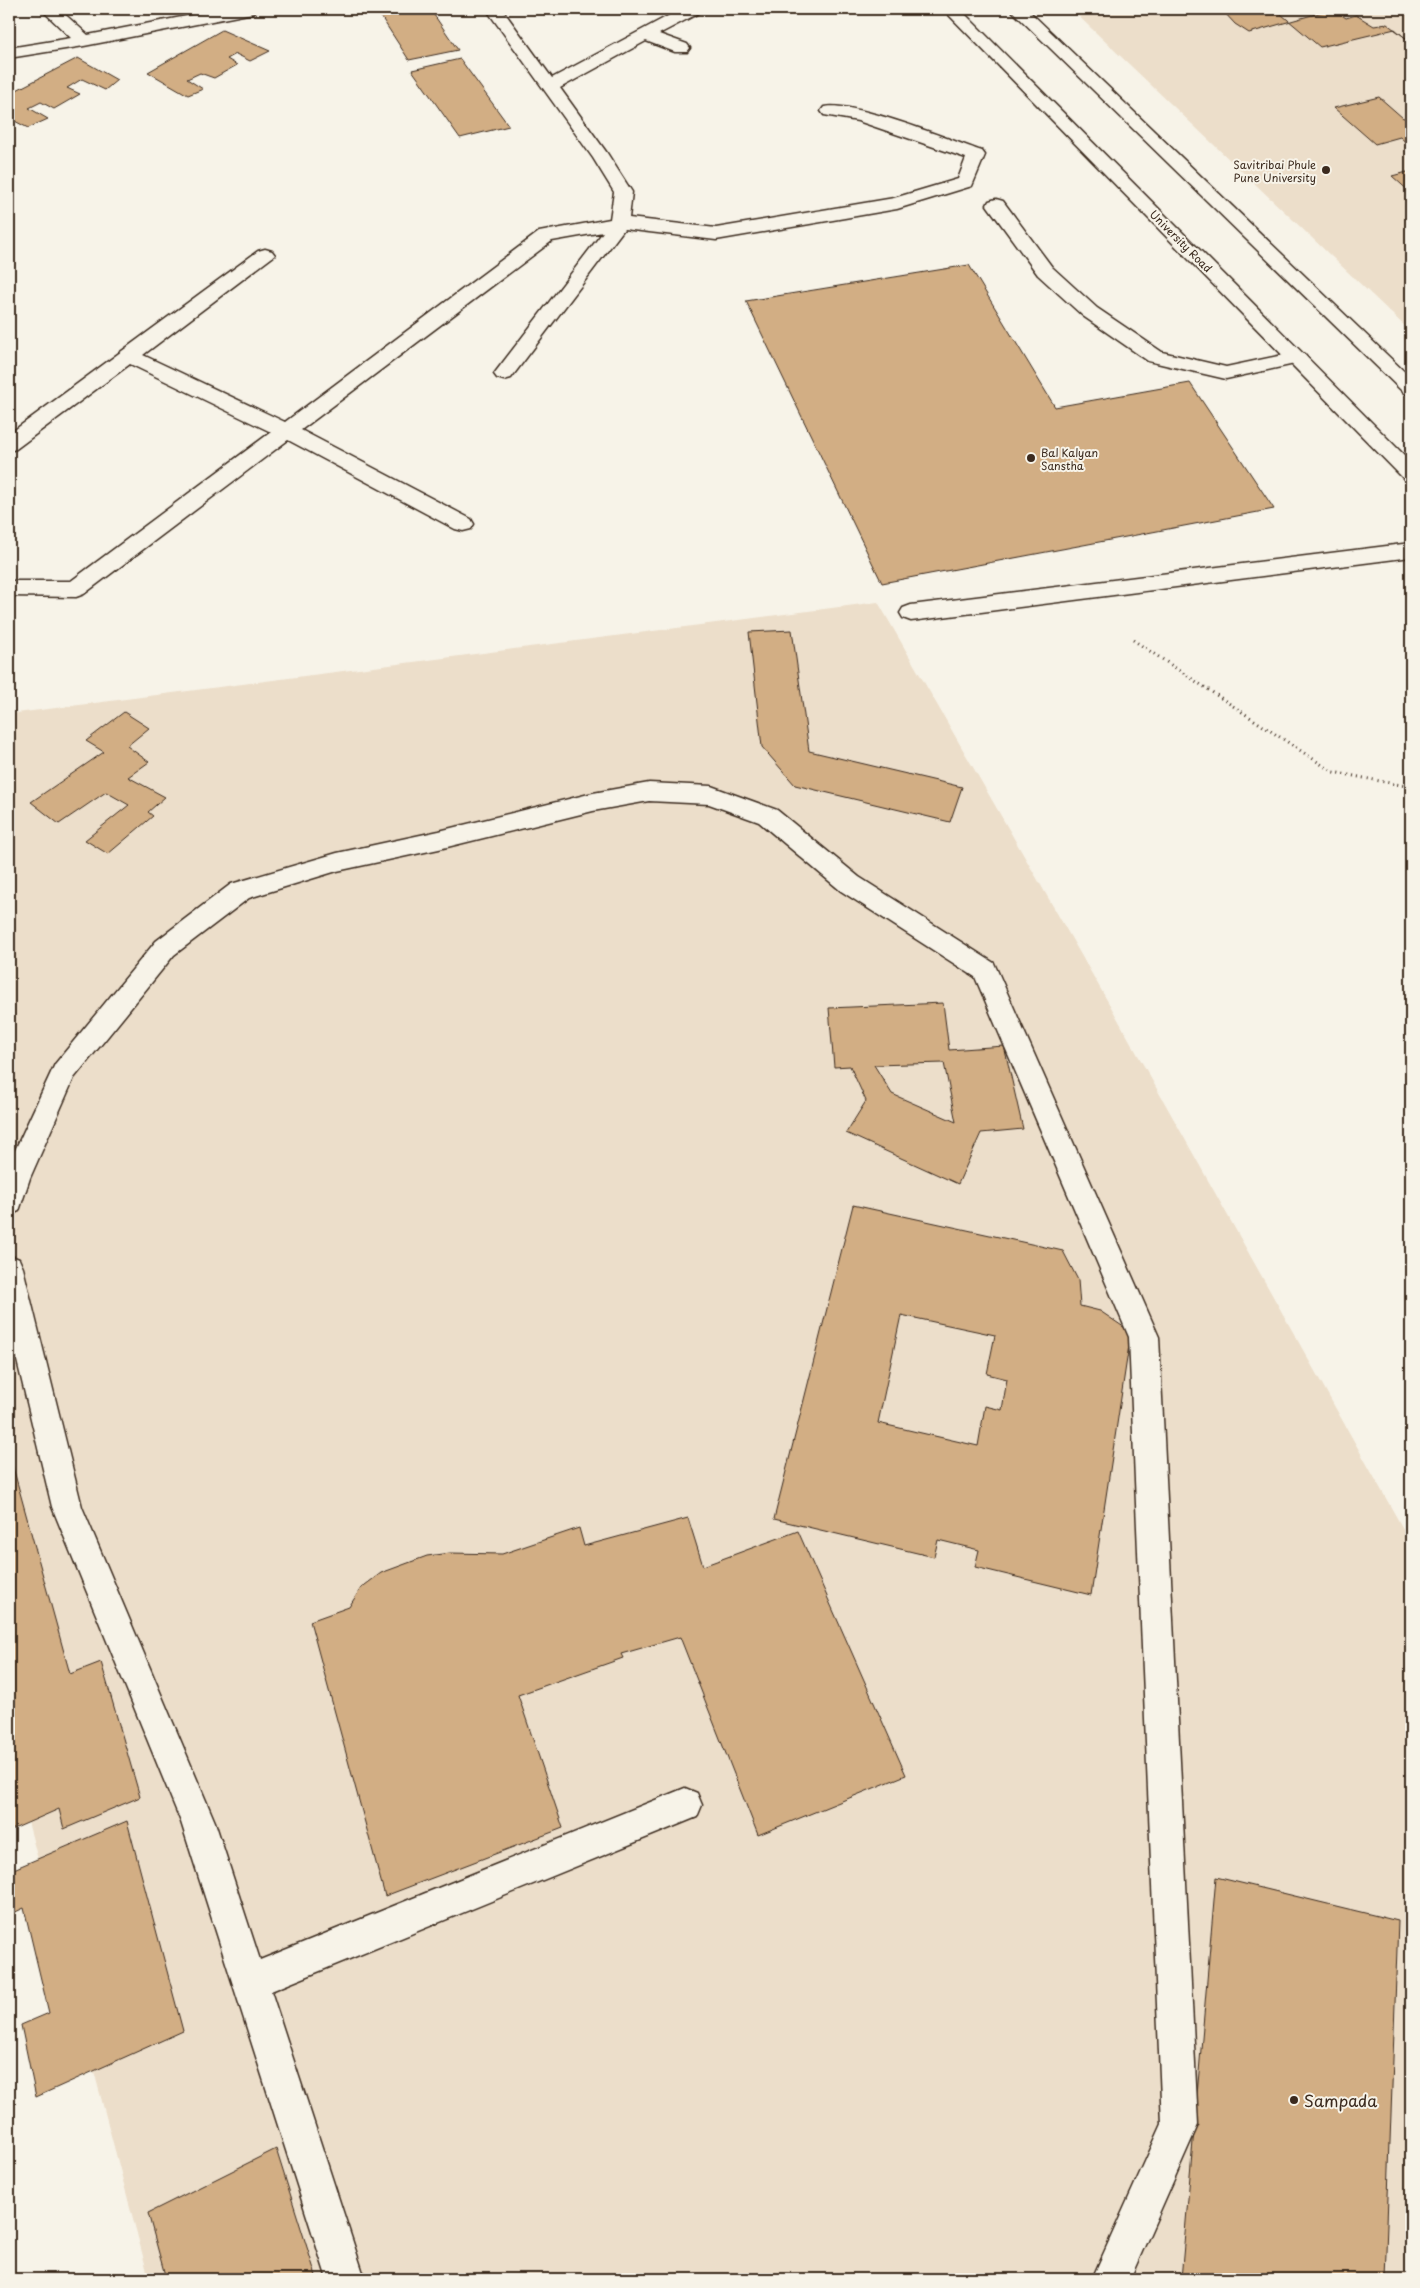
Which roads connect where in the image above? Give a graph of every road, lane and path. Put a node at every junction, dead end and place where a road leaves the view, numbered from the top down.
1 (49, 9) edge
2 (248, 9) edge
3 (494, 9) edge
4 (692, 9) edge
5 (951, 9) edge
6 (1018, 9) edge
7 (644, 35) junction
8 (84, 41) junction
9 (682, 48) dead end
10 (9, 52) edge
11 (550, 86) junction
12 (830, 111) dead end
13 (996, 205) dead end
14 (619, 223) junction
15 (265, 255) dead end
16 (128, 355) junction
17 (1297, 358) junction
18 (504, 374) dead end
19 (1411, 389) edge
20 (286, 431) junction
21 (9, 444) edge
22 (1411, 474) edge
23 (463, 524) dead end
24 (1411, 550) edge
25 (9, 589) edge
26 (911, 613) dead end
27 (1133, 640) dead end
28 (1411, 787) edge
29 (9, 1203) edge
30 (9, 1268) edge
31 (685, 1805) dead end
32 (250, 1982) junction
33 (346, 2279) edge
34 (1112, 2279) edge

1 - 8 main road
2 - 8 main road
3 - 11 main road
4 - 7 main road
5 - 17 main road, University Road
6 - 19 main road
7 - 9 main road
7 - 11 main road
8 - 10 main road
11 - 14 main road
12 - 14 main road
13 - 17 main road
14 - 18 main road
14 - 20 main road
15 - 16 main road
16 - 20 main road
16 - 21 main road
17 - 22 main road, University Road
20 - 23 main road
20 - 25 main road
24 - 26 main road
27 - 28 path
29 - 34 main road
30 - 32 main road
31 - 32 main road
32 - 33 main road

